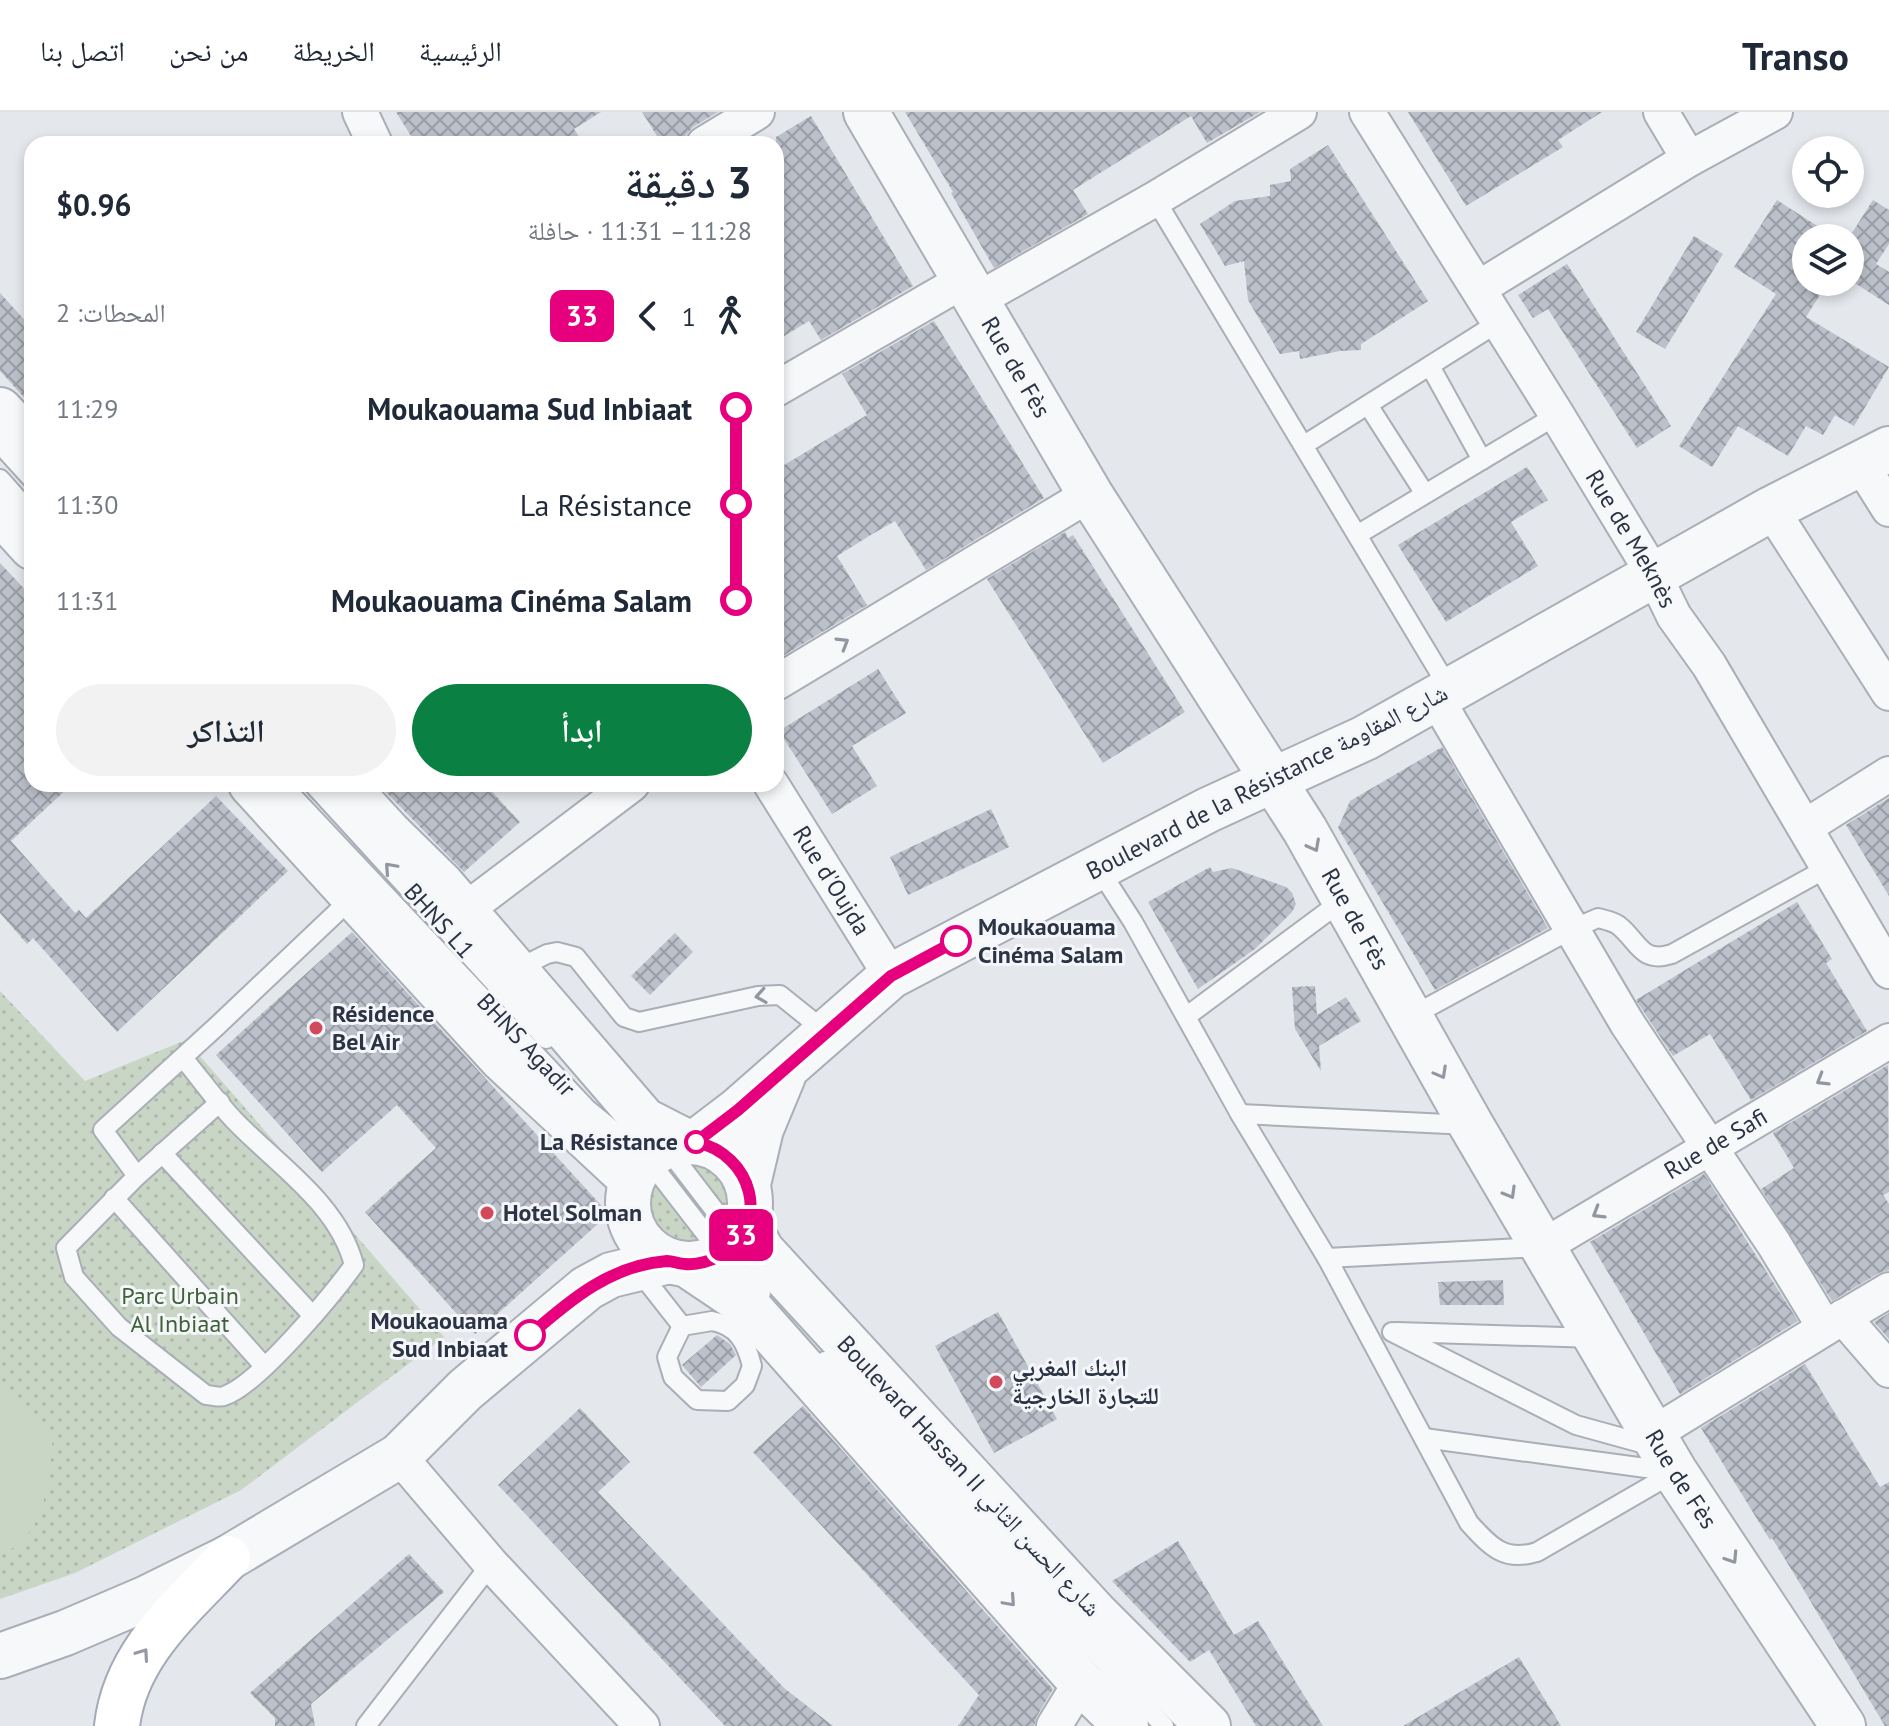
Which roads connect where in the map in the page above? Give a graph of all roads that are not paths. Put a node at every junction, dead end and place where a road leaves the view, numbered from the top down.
1 (360, 112) edge
2 (757, 112) edge
3 (866, 112) edge
4 (1299, 112) edge
5 (1367, 112) edge
6 (1661, 112) edge
7 (1775, 112) edge
8 (371, 136) edge
9 (717, 136) edge
10 (1689, 159) junction
11 (1155, 199) junction
12 (1479, 288) junction
13 (972, 289) junction
14 (1499, 322) junction
15 (1430, 366) junction
16 (784, 385) edge
17 (1368, 405) junction
18 (0, 410) edge
19 (1557, 415) junction
20 (24, 436) edge
21 (0, 444) edge
22 (1304, 445) junction
23 (1874, 456) edge
24 (1482, 460) junction
25 (24, 470) edge
26 (0, 479) edge
27 (1090, 494) junction
28 (1425, 494) junction
29 (24, 506) edge
30 (1771, 509) junction
31 (1889, 509) edge
32 (0, 512) edge
33 (1357, 535) junction
34 (24, 538) edge
35 (1654, 575) junction
36 (784, 678) edge
37 (1889, 693) edge
38 (1443, 694) junction
39 (1889, 774) edge
40 (1275, 779) junction
41 (258, 792) edge
42 (289, 792) edge
43 (320, 792) edge
44 (352, 792) edge
45 (621, 792) edge
46 (776, 792) edge
47 (1805, 827) junction
48 (1097, 866) junction
49 (1829, 867) junction
50 (354, 896) junction
51 (1343, 900) junction
52 (464, 911) junction
53 (1570, 930) junction
54 (515, 970) junction
55 (1889, 971) edge
56 (891, 976) junction
57 (1187, 1016) junction
58 (1410, 1017) junction
59 (826, 1032) junction
60 (1889, 1041) edge
61 (183, 1058) junction
62 (787, 1068) junction
63 (220, 1102) junction
64 (1240, 1114) junction
65 (1471, 1125) junction
66 (1709, 1147) junction
67 (162, 1153) junction
68 (659, 1160) junction
69 (137, 1176) junction
70 (114, 1198) junction
71 (707, 1241) junction
72 (1542, 1247) junction
73 (1327, 1258) junction
74 (1889, 1290) edge
75 (768, 1301) dead end
76 (565, 1304) junction
77 (313, 1316) junction
78 (1834, 1323) junction
79 (1363, 1324) junction
80 (682, 1326) junction
81 (1392, 1332) junction
82 (1598, 1338) junction
83 (811, 1345) dead end
84 (264, 1366) junction
85 (1889, 1370) edge
86 (1424, 1438) junction
87 (1663, 1451) junction
88 (399, 1456) junction
89 (228, 1558) junction
90 (491, 1564) junction
91 (0, 1656) edge
92 (1081, 1682) junction
93 (117, 1726) edge
94 (366, 1726) edge
95 (642, 1726) edge
96 (1054, 1726) edge
97 (1126, 1726) edge
98 (1164, 1726) edge
99 (1181, 1726) edge
100 (1208, 1726) edge
101 (1843, 1726) edge

1 - 8 street
2 - 9 street
3 - 13 street, Rue de Fès
4 - 11 street
5 - 12 street, Rue de Meknès
6 - 10 street
7 - 10 street
10 - 12 street
11 - 13 street
11 - 22 lane
12 - 14 street, Rue de Meknès
13 - 16 street
13 - 27 street, Rue de Fès
14 - 15 lane
14 - 19 street, Rue de Meknès
15 - 17 lane
15 - 24 lane
17 - 22 lane
17 - 28 lane
18 - 20 street
19 - 24 lane
19 - 35 street, Rue de Meknès
21 - 25 lane
22 - 33 lane
23 - 30 street, Boulevard de la Résistance شارع المقاومة
23 - 31 street
24 - 28 lane
26 - 29 lane
36 -> 27 street
27 - 40 street, Rue de Fès
28 - 33 lane
30 - 35 street, Boulevard de la Résistance شارع المقاومة
30 - 37 street
32 - 34 street
33 - 38 lane
35 - 38 street, Boulevard de la Résistance شارع المقاومة
35 - 47 street, Rue de Meknès
38 - 40 street, Boulevard de la Résistance شارع المقاومة
38 - 53 street
39 - 47 street
40 - 48 street, Boulevard de la Résistance شارع المقاومة
40 -> 51 street, Rue de Fès
41 - 50 street
42 - 68 lane, BHNS Agadir
68 -> 43 lane, BHNS L1
44 - 52 street
45 - 52 street
46 - 56 street, Rue d'Oujda
47 - 49 street, Rue de Meknès
48 - 56 street, Boulevard de la Résistance شارع المقاومة
48 - 57 lane
49 - 53 lane
49 - 55 street, Rue de Meknès
50 - 61 lane
50 - 68 street
51 - 57 lane
51 - 58 street, Rue de Fès
52 - 54 street
53 - 58 lane
53 - 66 street
59 -> 54 lane
54 - 68 street
56 - 59 street, Boulevard de la Résistance شارع المقاومة
57 - 64 lane
58 -> 65 street, Rue de Fès
59 - 62 street, Boulevard de la Résistance شارع المقاومة
60 -> 66 street, Rue de Safi
61 - 63 lane
61 - 69 lane
62 - 68 street, Boulevard de la Résistance شارع المقاومة
62 - 71 street, Boulevard de la Résistance شارع المقاومة
63 - 67 lane
63 - 77 lane
64 - 65 lane
64 - 73 lane
65 -> 72 street, Rue de Fès
66 -> 72 street, Rue de Safi
66 - 78 street
67 - 69 lane
67 - 77 lane
68 - 71 lane, BHNS L1
68 - 71 street
68 - 71 street
68 - 76 street, Boulevard de la Résistance شارع المقاومة
69 - 70 lane
70 - 84 lane
70 - 84 lane
71 - 75 lane
71 - 76 street, Boulevard de la Résistance شارع المقاومة
71 - 80 lane
71 -> 92 street, Boulevard Hassan II شارع الحسن الثاني
71 - 99 lane, BHNS L1
71 - 100 street, Boulevard Hassan II شارع الحسن الثاني
72 - 73 lane
72 - 82 street, Rue de Fès
73 - 79 lane
74 - 78 street
76 - 88 street, Boulevard de la Résistance شارع المقاومة
77 - 84 lane
78 - 85 street
78 - 87 street
79 - 81 lane
79 - 86 lane
80 - 80 lane
81 - 82 lane
81 - 87 lane
82 - 87 street, Rue de Fès
83 - 98 lane
86 - 87 lane
86 - 87 lane
87 -> 101 street, Rue de Fès
88 - 89 street, Boulevard de la Résistance شارع المقاومة
88 - 90 street
89 - 91 street, Boulevard de la Résistance شارع المقاومة
93 -> 89 main road
90 - 94 lane
90 - 95 street
92 - 96 street
92 - 97 street, Boulevard Hassan II شارع الحسن الثاني

